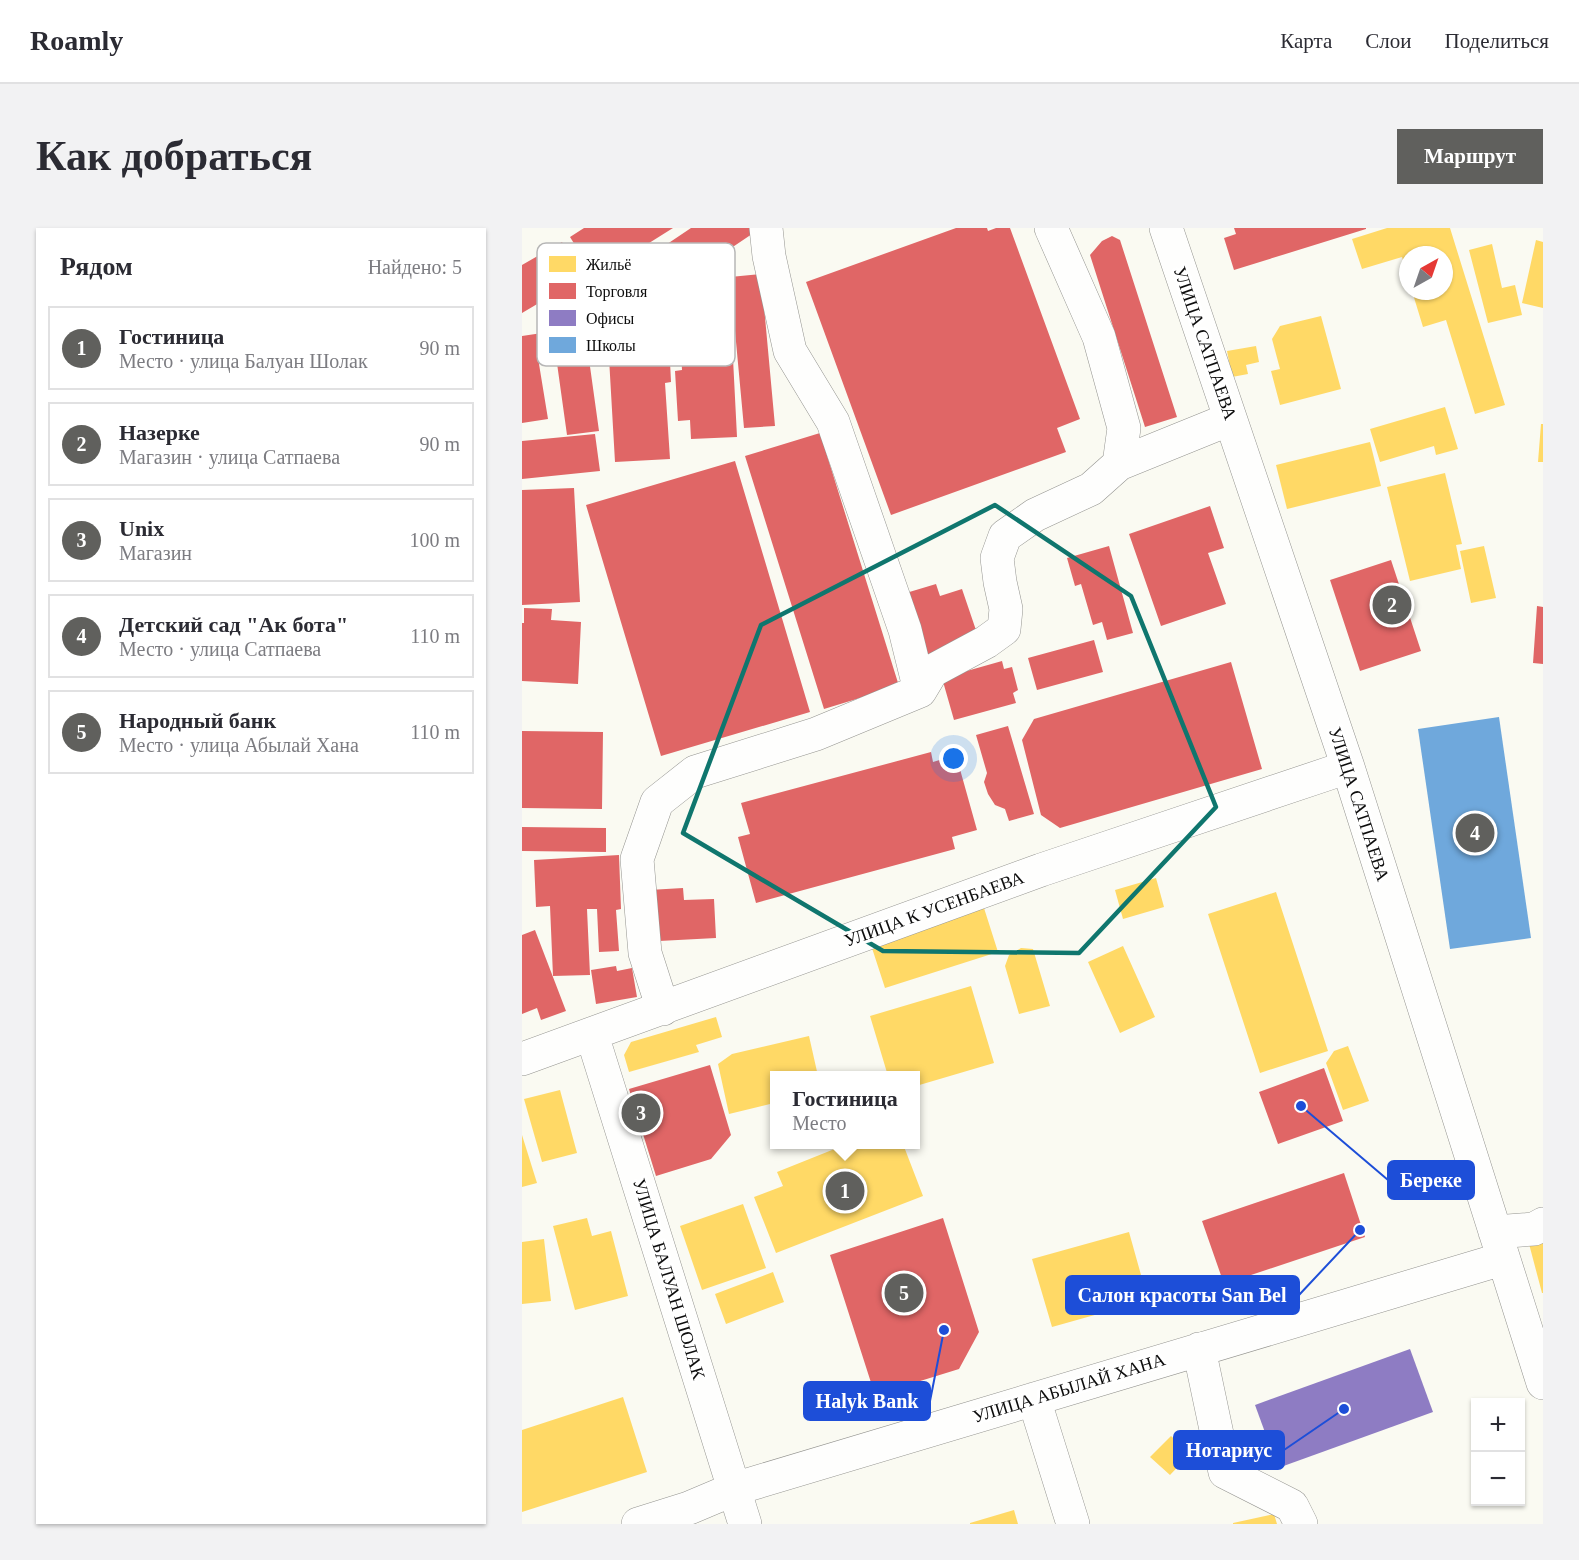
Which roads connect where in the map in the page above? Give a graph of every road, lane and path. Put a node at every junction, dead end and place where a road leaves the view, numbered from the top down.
1 (766, 228) edge
2 (1051, 228) edge
3 (1166, 228) edge
4 (1230, 419) junction
5 (1119, 464) junction
6 (920, 691) junction
7 (1348, 767) junction
8 (663, 1009) junction
9 (592, 1035) junction
10 (522, 1059) edge
11 (1543, 1224) edge
12 (1498, 1245) junction
13 (1199, 1349) junction
14 (1543, 1383) edge
15 (1034, 1399) junction
16 (735, 1489) junction
17 (638, 1524) edge
18 (745, 1524) edge
19 (1073, 1524) edge
20 (1301, 1524) edge

1 - 6 street
2 - 5 street
3 - 4 street, УЛИЦА САТПАЕВА
4 - 5 street
4 - 7 street, УЛИЦА САТПАЕВА
5 - 6 street
6 - 8 street
7 - 8 street, УЛИЦА К УСЕНБАЕВА
7 - 12 street, УЛИЦА САТПАЕВА
8 - 9 street, УЛИЦА К УСЕНБАЕВА
9 - 10 street, УЛИЦА К УСЕНБАЕВА
9 - 16 street, УЛИЦА БАЛУАН ШОЛАК
11 - 12 street, УЛИЦА АБЫЛАЙ ХАНА
12 - 13 street, УЛИЦА АБЫЛАЙ ХАНА
12 - 14 street, УЛИЦА САТПАЕВА
13 - 15 street, УЛИЦА АБЫЛАЙ ХАНА
13 - 20 street
15 - 16 street, УЛИЦА АБЫЛАЙ ХАНА
15 - 19 street
16 - 17 street, УЛИЦА АБЫЛАЙ ХАНА
16 - 18 street, УЛИЦА БАЛУАН ШОЛАК

